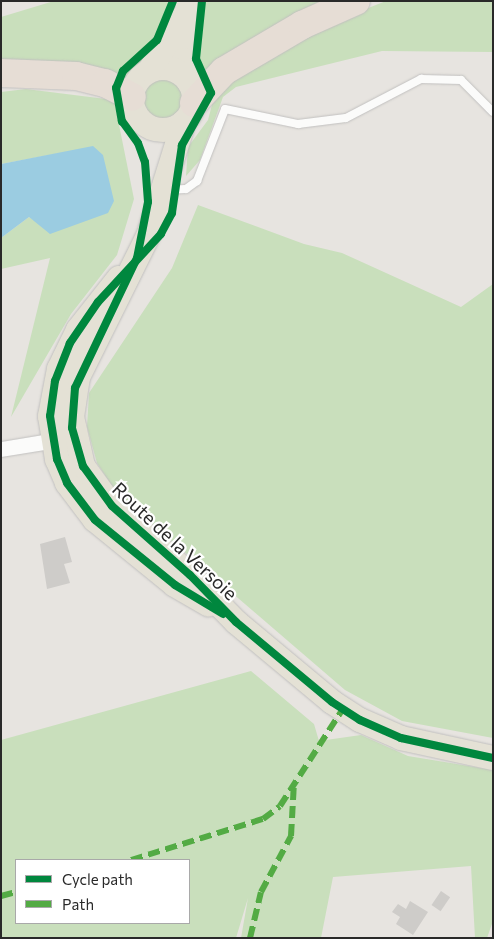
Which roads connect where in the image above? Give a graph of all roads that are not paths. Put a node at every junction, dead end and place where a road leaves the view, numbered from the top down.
1 (356, 1) edge
2 (186, 9) edge
3 (150, 70) junction
4 (1, 73) edge
5 (189, 102) junction
6 (136, 109) junction
7 (493, 112) edge
8 (164, 182) junction
9 (63, 438) junction
10 (1, 449) edge
11 (493, 758) edge

1 - 5 highway
2 - 3 main road
2 - 5 main road
3 - 5 main road
3 - 6 main road
4 - 6 highway
5 - 6 main road
5 - 8 main road, Route de la Versoie
6 - 8 main road
7 - 8 lane
8 - 9 main road, Route de la Versoie
9 - 10 street
9 - 11 main road, Route de la Versoie

